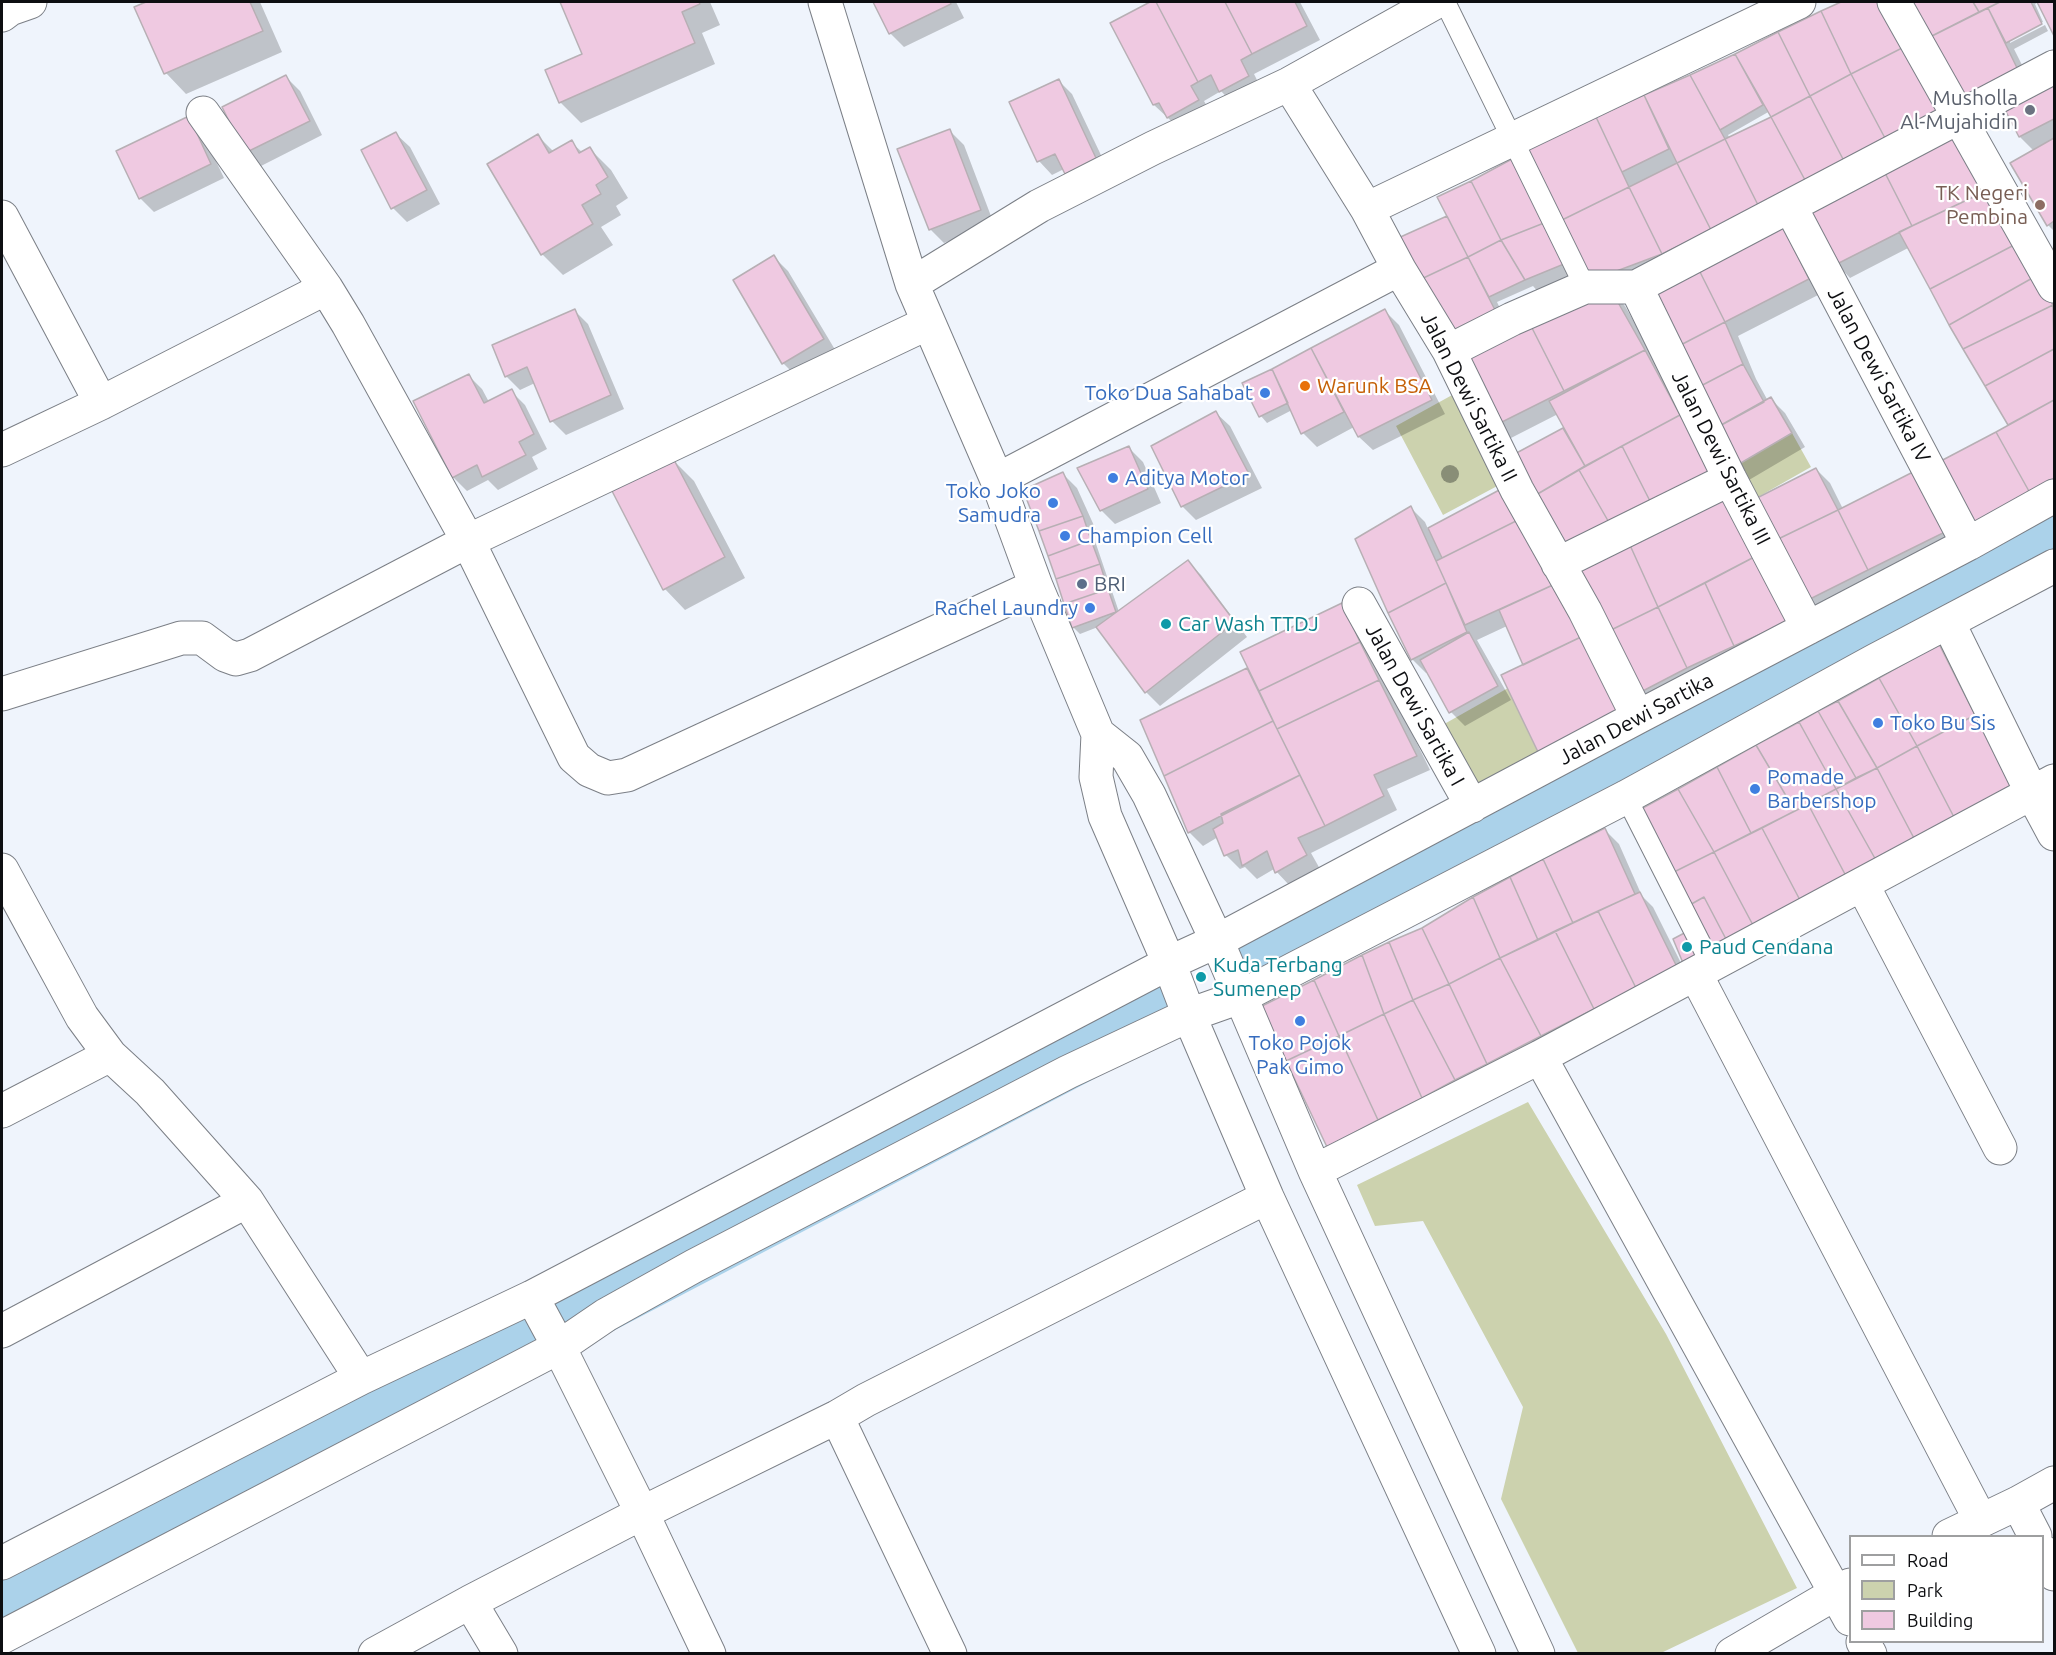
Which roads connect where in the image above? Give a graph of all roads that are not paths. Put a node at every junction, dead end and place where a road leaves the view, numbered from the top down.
1 (30, 2) edge
2 (825, 2) edge
3 (1436, 2) edge
4 (1445, 2) edge
5 (1799, 2) edge
6 (1894, 2) edge
7 (2, 15) edge
8 (2055, 66) edge
9 (1289, 84) junction
10 (203, 113) dead end
11 (1958, 118) junction
12 (1514, 140) junction
13 (1790, 206) junction
14 (1367, 209) junction
15 (2, 217) edge
16 (1399, 269) junction
17 (912, 284) junction
18 (2055, 286) edge
19 (1585, 287) junction
20 (1636, 287) junction
21 (326, 288) junction
22 (928, 323) junction
23 (1449, 351) junction
24 (101, 403) junction
25 (2, 450) edge
26 (1730, 479) junction
27 (997, 480) junction
28 (2055, 496) edge
29 (468, 541) junction
30 (1968, 544) junction
31 (1558, 564) junction
32 (2055, 566) edge
33 (1036, 586) junction
34 (1359, 604) dead end
35 (1948, 622) junction
36 (1808, 628) junction
37 (2, 694) edge
38 (1638, 717) junction
39 (1098, 734) junction
40 (2043, 787) edge
41 (1626, 797) junction
42 (1472, 806) junction
43 (2055, 834) edge
44 (3, 875) edge
45 (1862, 884) junction
46 (1217, 941) junction
47 (1169, 963) junction
48 (1704, 970) junction
49 (1240, 998) junction
50 (1189, 1014) junction
51 (110, 1055) junction
52 (1540, 1057) junction
53 (2, 1111) edge
54 (2000, 1148) dead end
55 (1315, 1171) junction
56 (1267, 1197) junction
57 (247, 1201) junction
58 (533, 1298) junction
59 (2, 1330) edge
60 (558, 1345) junction
61 (362, 1377) junction
62 (837, 1417) junction
63 (2055, 1483) edge
64 (2018, 1503) junction
65 (642, 1513) junction
66 (1981, 1521) junction
67 (1951, 1535) edge
68 (2034, 1535) edge
69 (2044, 1553) edge
70 (2, 1563) edge
71 (2055, 1574) edge
72 (1846, 1599) edge
73 (470, 1602) junction
74 (2, 1637) edge
75 (375, 1653) edge
76 (501, 1653) edge
77 (709, 1653) edge
78 (950, 1653) edge
79 (1479, 1653) edge
80 (1538, 1653) edge
81 (1732, 1653) edge

1 - 7 street
2 - 17 street
3 - 9 street
4 - 12 lane
5 - 12 street
6 - 11 street
8 - 11 street
9 - 14 street, Jalan Dewi Sartika II
9 - 17 street
10 - 21 street
11 - 13 street
11 - 18 street
12 - 14 street
12 - 19 lane
13 - 20 street
13 - 30 street, Jalan Dewi Sartika IV
14 - 16 street, Jalan Dewi Sartika II
15 - 24 street
16 - 23 street, Jalan Dewi Sartika II
16 - 27 street
17 - 22 street
19 - 20 street
19 - 23 street
20 - 26 street, Jalan Dewi Sartika III
21 - 24 street
21 - 29 street
22 - 27 street
22 - 29 street
23 - 31 street, Jalan Dewi Sartika II
24 - 25 street
26 - 31 street
26 - 36 street, Jalan Dewi Sartika III
27 - 33 street
28 - 30 street, Jalan Dewi Sartika
29 - 33 street
29 - 37 street
30 - 36 street, Jalan Dewi Sartika
31 - 38 street, Jalan Dewi Sartika II
32 - 35 street
33 - 39 street
34 - 42 street, Jalan Dewi Sartika I
35 - 40 street
35 - 41 street
36 - 38 street, Jalan Dewi Sartika
38 - 42 street, Jalan Dewi Sartika
39 - 46 street
39 - 47 street
40 - 43 street
40 - 45 street
41 - 48 lane
41 - 49 street
42 - 46 street, Jalan Dewi Sartika
44 - 51 street
45 - 48 street
45 - 54 street
46 - 47 street, Jalan Dewi Sartika
46 - 49 street
47 - 50 street
47 - 58 street, Jalan Dewi Sartika
48 - 52 street
48 - 66 street
49 - 50 street
49 - 55 street
50 - 56 street
50 - 60 street
51 - 53 street
51 - 57 street
52 - 55 street
52 - 72 street
55 - 80 street
56 - 62 street
56 - 79 street
57 - 59 street
57 - 61 street
58 - 60 street
58 - 61 street, Jalan Dewi Sartika
60 - 65 street
60 - 74 street
61 - 70 street, Jalan Dewi Sartika
62 - 65 street
62 - 78 street
63 - 64 street
64 - 66 street
64 - 68 street
65 - 73 street
65 - 77 street
66 - 67 street
69 - 71 street
72 - 81 street
73 - 75 street
73 - 76 street

